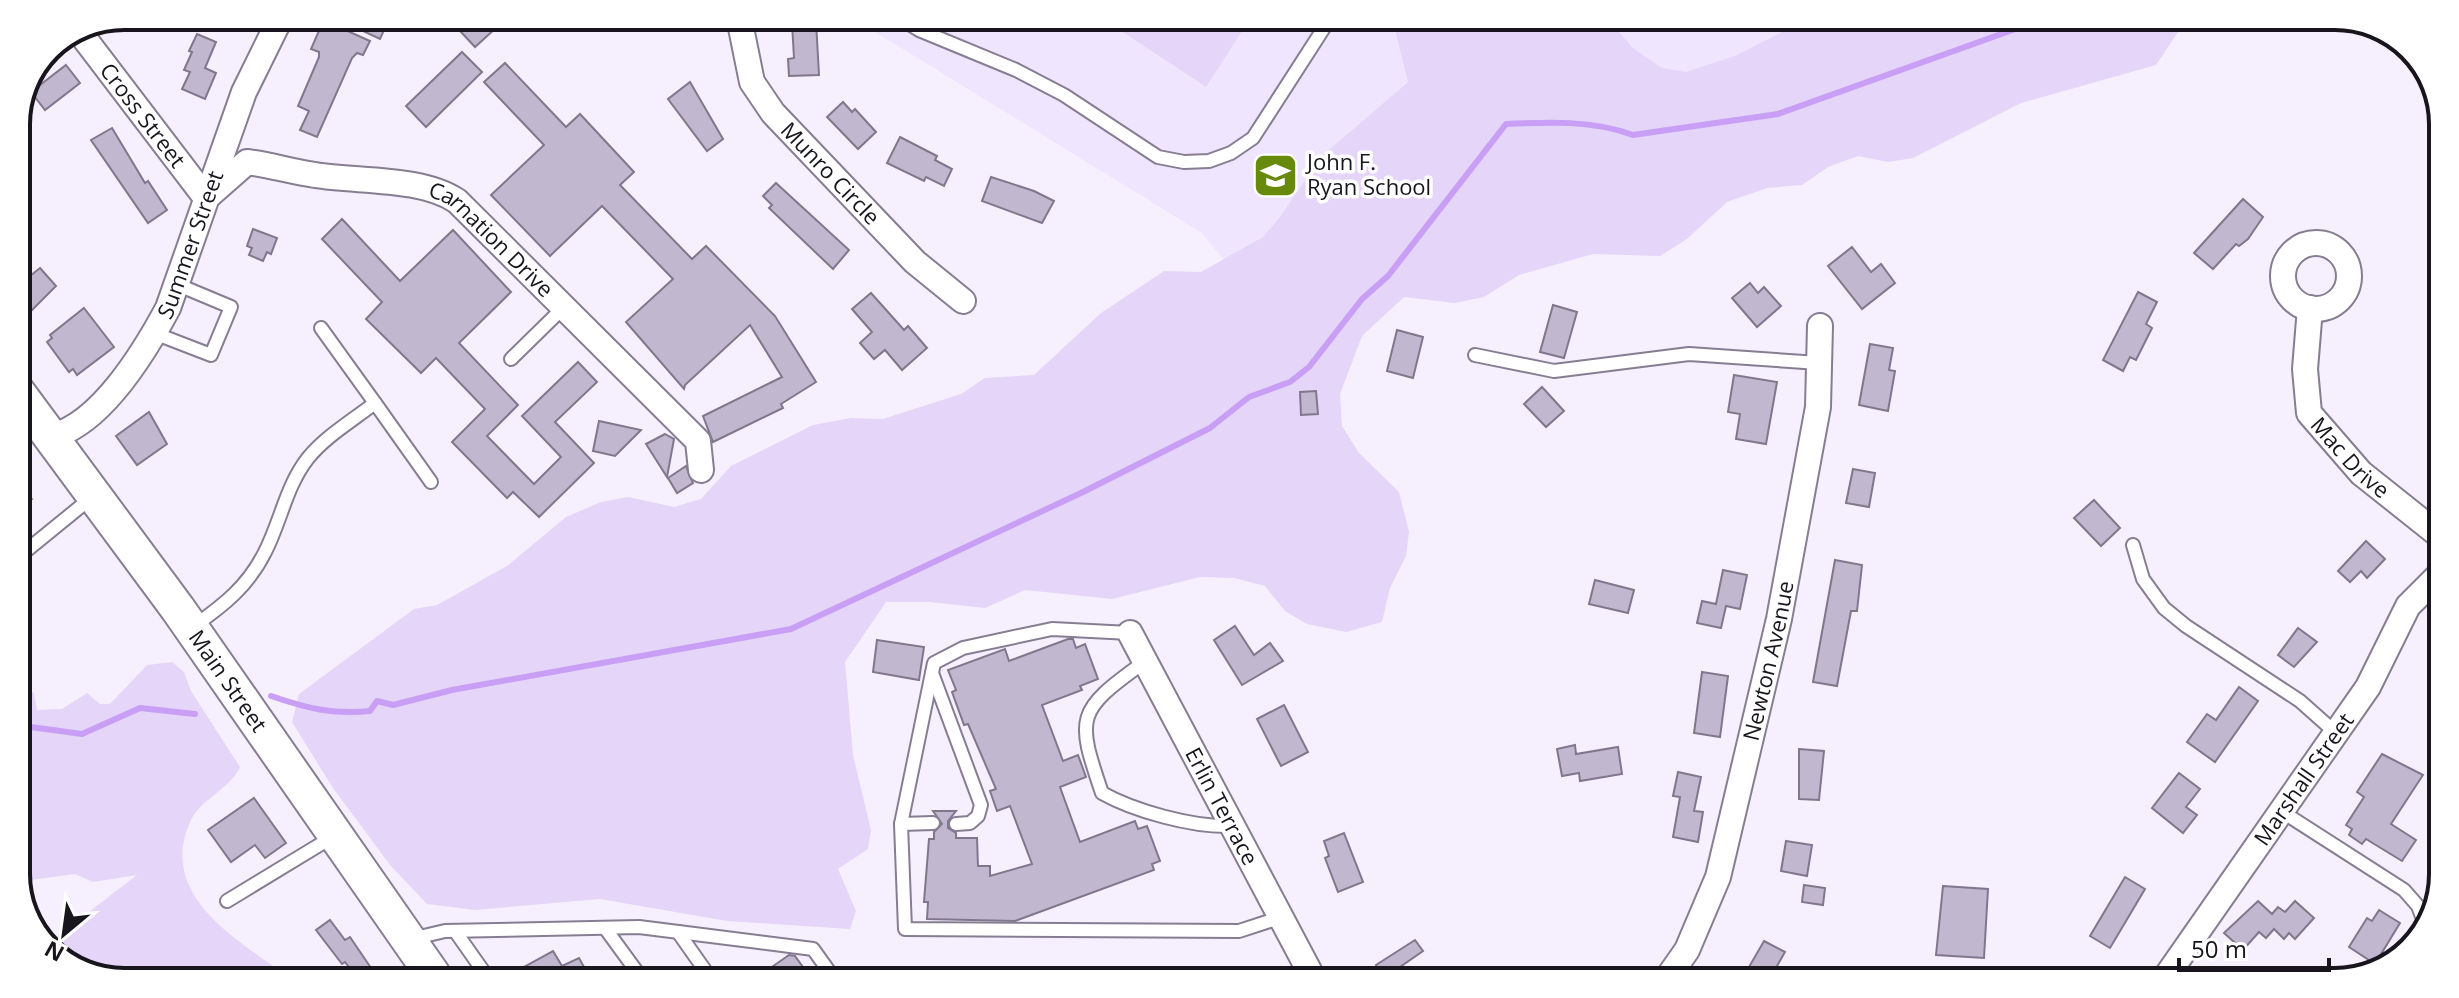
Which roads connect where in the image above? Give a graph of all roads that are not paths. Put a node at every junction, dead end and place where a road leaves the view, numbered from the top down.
1 (275, 30) edge
2 (741, 30) edge
3 (925, 30) edge
4 (1323, 30) edge
5 (85, 39) edge
6 (206, 198) junction
7 (176, 284) junction
8 (963, 301) dead end
9 (565, 306) junction
10 (2310, 308) dead end
11 (1820, 326) dead end
12 (321, 328) dead end
13 (154, 333) junction
14 (1475, 355) dead end
15 (511, 359) dead end
16 (1819, 363) junction
17 (375, 403) junction
18 (30, 408) edge
19 (52, 436) junction
20 (701, 470) dead end
21 (431, 482) dead end
22 (96, 495) junction
23 (2429, 527) edge
24 (2133, 545) dead end
25 (30, 548) edge
26 (2429, 585) edge
27 (191, 628) junction
28 (1130, 633) joint
29 (1143, 663) junction
30 (932, 673) junction
31 (2336, 733) junction
32 (2281, 811) junction
33 (933, 823) dead end
34 (901, 824) junction
35 (956, 824) dead end
36 (1230, 826) junction
37 (334, 836) junction
38 (227, 901) dead end
39 (2421, 913) edge
40 (1279, 918) junction
41 (605, 928) junction
42 (455, 931) junction
43 (678, 932) junction
44 (408, 939) junction
45 (428, 968) edge
46 (481, 968) edge
47 (634, 968) edge
48 (703, 968) edge
49 (827, 968) edge
50 (1307, 968) edge
51 (1674, 968) edge
52 (2172, 968) edge

1 - 6 street, Summer Street
2 - 8 street, Munro Circle
3 - 4 lane
5 - 6 street, Cross Street
6 - 7 street, Summer Street
6 - 9 street, Carnation Drive
7 - 13 street, Summer Street
7 - 13 lane
9 - 15 lane
9 - 20 street, Carnation Drive
10 - 23 street, Mac Drive
11 - 16 street, Newton Avenue
12 - 17 lane
13 - 19 street, Summer Street
14 - 16 lane
16 - 51 street, Newton Avenue
17 - 21 lane
17 - 27 lane
18 - 19 main road, Main Street
19 - 22 main road, Main Street
22 - 25 lane
22 - 27 main road, Main Street
24 - 31 lane
26 - 31 street, Marshall Street
27 - 37 main road, Main Street
28 - 29 street, Erlin Terrace
28 - 30 lane
29 - 36 street, Erlin Terrace
29 - 36 lane
30 - 34 lane
30 - 35 lane
31 - 32 street, Marshall Street
32 - 39 lane
32 - 52 street, Marshall Street
33 - 34 lane
34 - 40 lane
36 - 40 street, Erlin Terrace
37 - 38 lane
37 - 44 main road, Main Street
40 - 50 street, Erlin Terrace
41 - 42 lane
41 - 43 lane
41 - 47 lane
42 - 44 lane
42 - 46 lane
43 - 48 lane
43 - 49 lane
44 - 45 main road, Main Street

